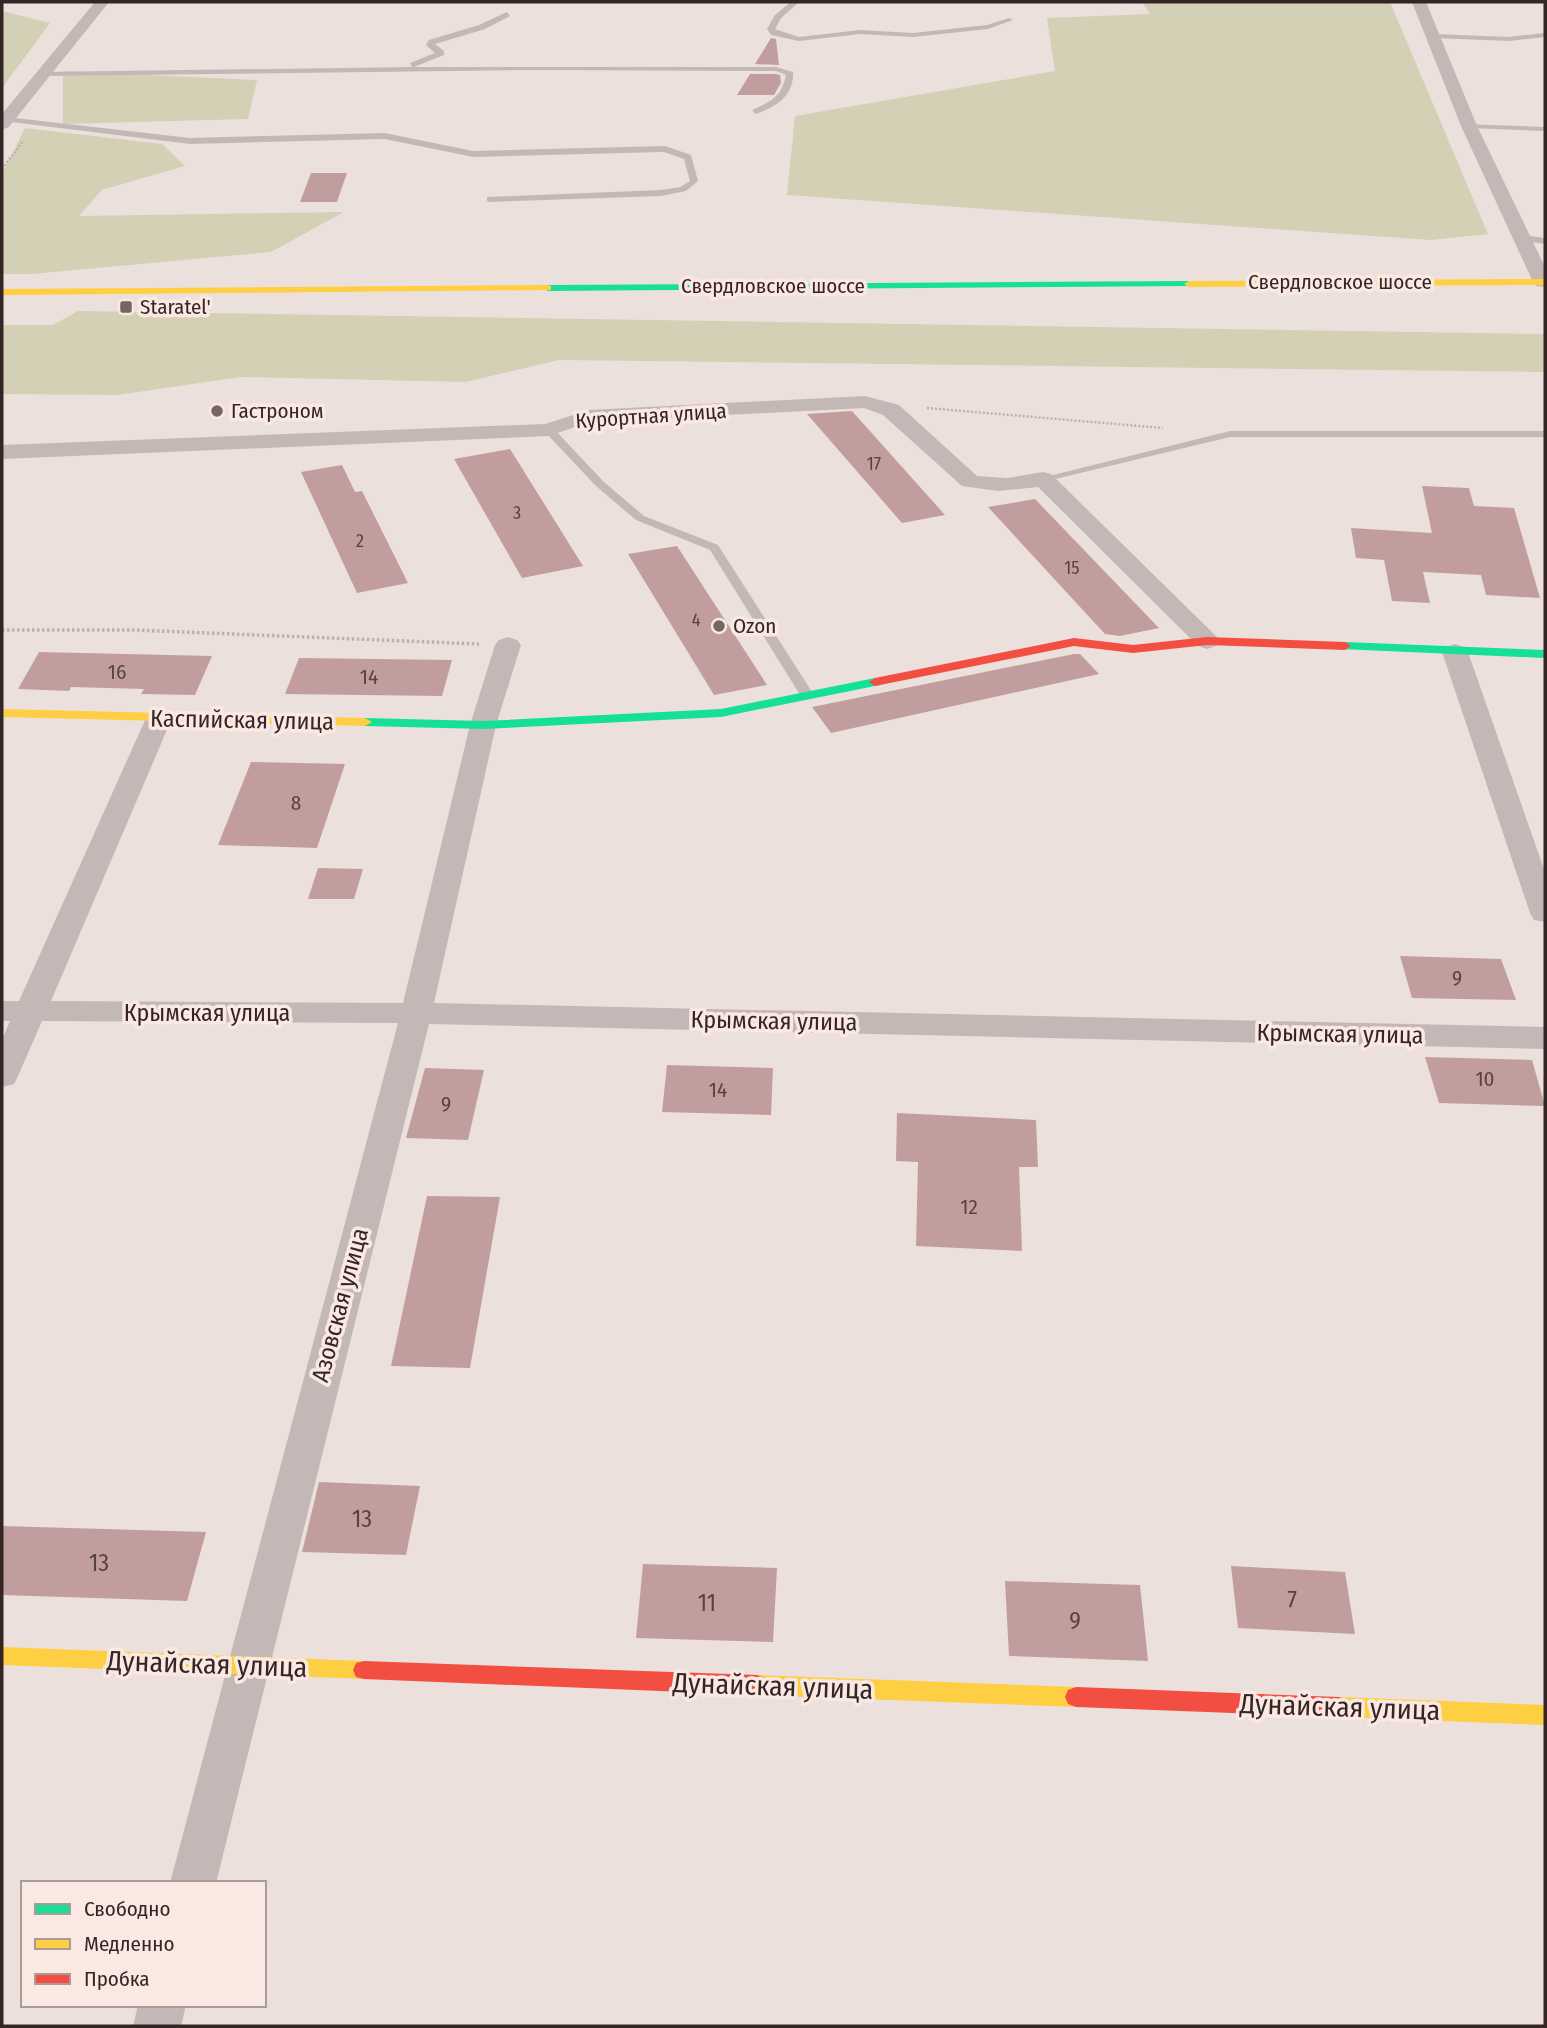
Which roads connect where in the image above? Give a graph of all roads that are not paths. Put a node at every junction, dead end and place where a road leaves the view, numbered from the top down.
1 (102, 2) edge
2 (794, 2) edge
3 (1419, 2) edge
4 (507, 14) dead end
5 (1009, 20) dead end
6 (1545, 35) edge
7 (1434, 36) junction
8 (401, 69) junction
9 (42, 74) junction
10 (755, 112) dead end
11 (3, 121) edge
12 (1469, 126) junction
13 (1545, 129) edge
14 (490, 199) dead end
15 (1522, 238) junction
16 (1545, 241) edge
17 (1544, 282) edge
18 (2, 292) edge
19 (549, 430) junction
20 (1545, 434) edge
21 (2, 452) edge
22 (1043, 479) junction
23 (1207, 641) junction
24 (508, 645) road end
25 (1455, 652) junction
26 (1545, 654) edge
27 (807, 695) junction
28 (2, 713) edge
29 (159, 718) junction
30 (483, 726) junction
31 (1545, 913) edge
32 (15, 1011) edge
33 (416, 1013) junction
34 (1545, 1038) edge
35 (2, 1076) edge
36 (2, 1656) edge
37 (246, 1666) junction
38 (1545, 1715) edge
39 (193, 1881) edge
40 (162, 2007) edge
41 (157, 2026) edge

1 - 9 street
2 - 5 lane
3 - 7 street
4 - 8 lane
6 - 7 lane
7 - 12 street
8 - 9 lane
8 - 10 lane
9 - 11 street
11 - 14 lane
12 - 13 lane
12 - 15 street
15 - 16 lane
15 - 17 street
17 - 18 street, Свердловское шоссе
19 - 21 street, Курортная улица
19 - 22 street, Курортная улица
19 - 27 lane
20 - 22 lane
22 - 23 street
23 - 25 street, Каспийская улица
23 - 27 street, Каспийская улица
24 - 30 street, Азовская улица
25 - 26 street, Каспийская улица
25 - 31 street
27 - 30 street, Каспийская улица
28 - 29 street, Каспийская улица
29 - 30 street, Каспийская улица
29 - 32 street
30 - 33 street, Азовская улица
32 - 33 street, Крымская улица
32 - 35 street
33 - 34 street, Крымская улица
33 - 37 street, Азовская улица
36 - 37 street, Дунайская улица
37 - 38 street, Дунайская улица
37 - 39 street, Азовская улица
40 - 41 street

